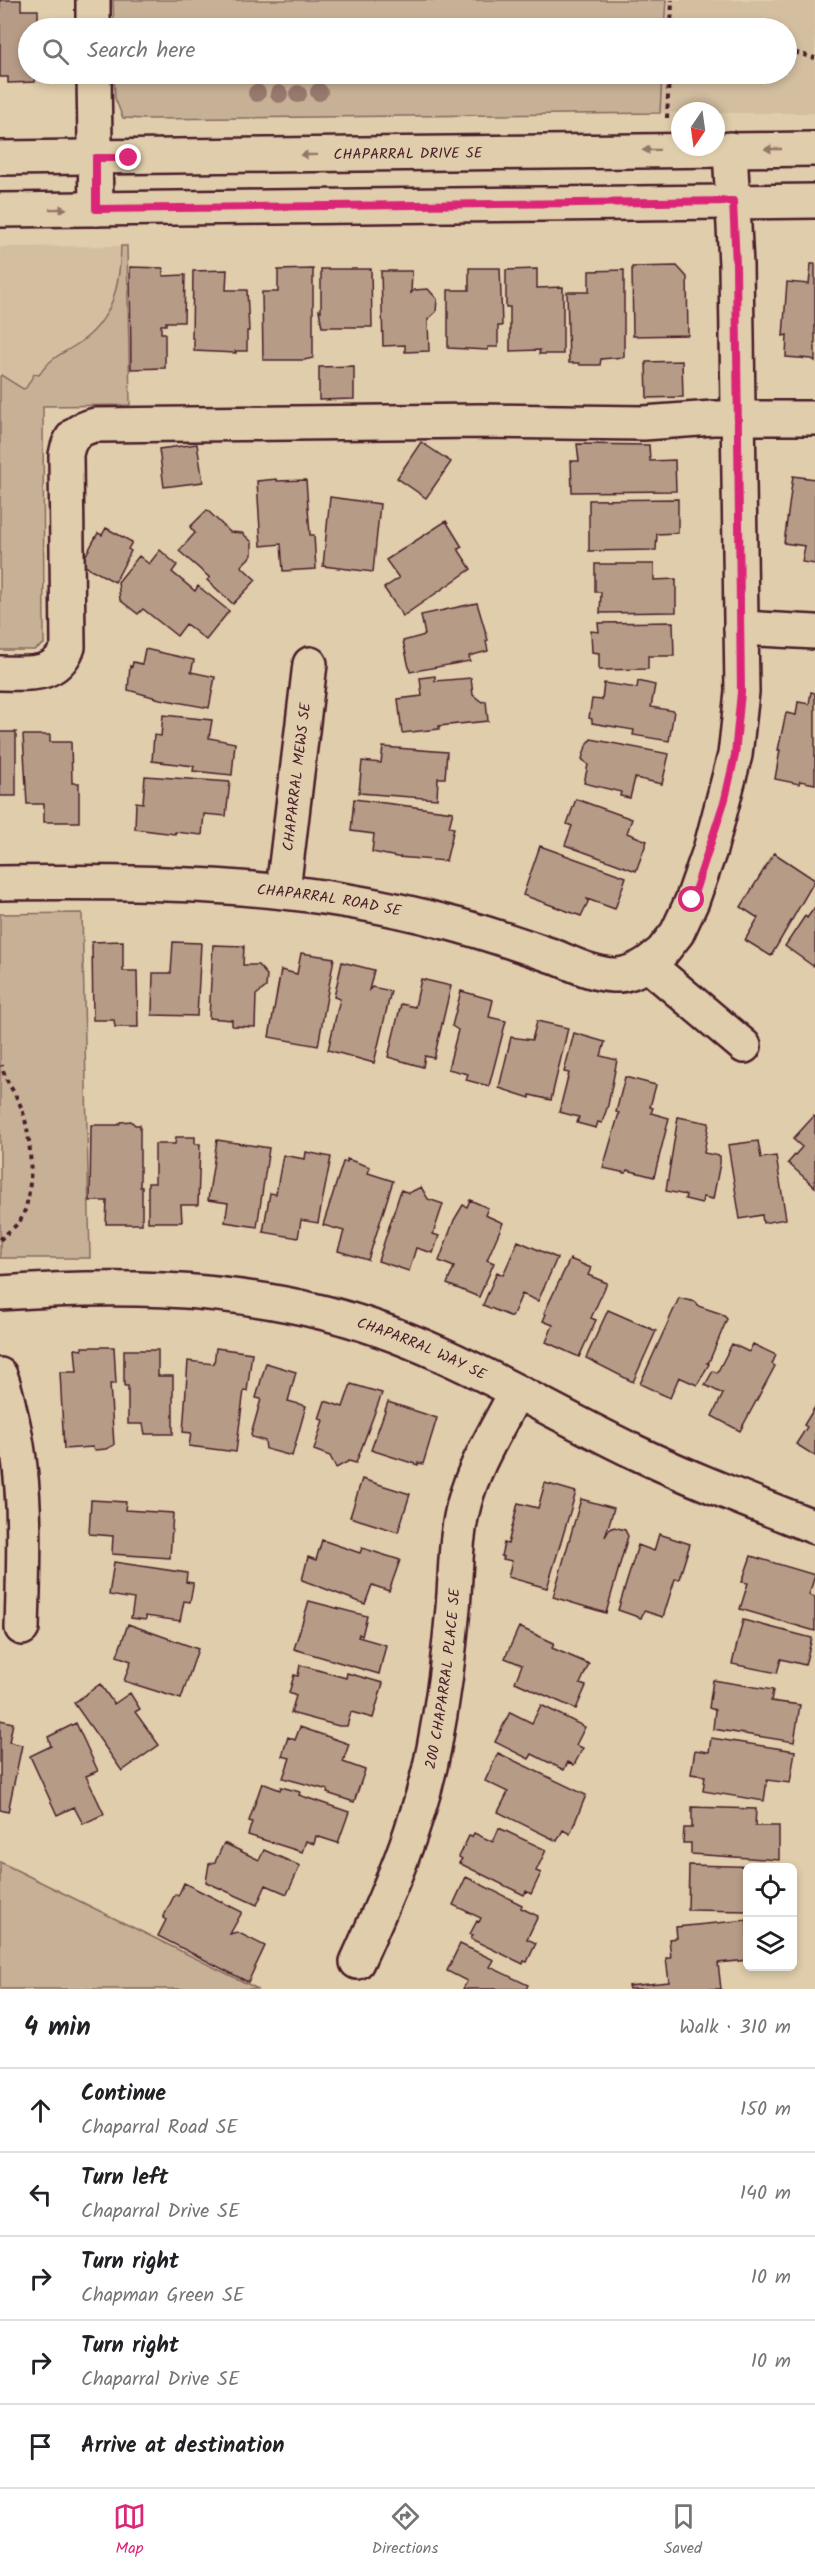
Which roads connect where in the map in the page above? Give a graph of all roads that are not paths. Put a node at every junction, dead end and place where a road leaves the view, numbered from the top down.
1 (93, 0) edge
2 (93, 18) edge
3 (94, 84) edge
4 (730, 149) junction
5 (815, 149) edge
6 (0, 158) edge
7 (96, 158) junction
8 (733, 201) junction
9 (815, 201) edge
10 (96, 209) junction
11 (0, 210) edge
12 (738, 418) junction
13 (815, 418) edge
14 (741, 628) junction
15 (815, 632) edge
16 (310, 664) dead end
17 (0, 673) edge
18 (0, 883) edge
19 (283, 890) junction
20 (647, 964) junction
21 (744, 1046) dead end
22 (0, 1293) edge
23 (0, 1375) edge
24 (516, 1392) junction
25 (815, 1527) edge
26 (22, 1628) dead end
27 (357, 1962) dead end

1 - 2 street
3 - 7 street
5 -> 4 street, CHAPARRAL DRIVE SE
4 -> 7 street, CHAPARRAL DRIVE SE
4 - 8 street, CHAPARRAL ROAD SE
6 - 7 street, CHAPARRAL DRIVE SE
7 - 10 street
8 - 9 street
8 - 10 street
8 - 12 street, CHAPARRAL ROAD SE
11 -> 10 street
12 - 13 street
12 - 14 street, CHAPARRAL ROAD SE
12 - 17 street
14 - 15 street
14 - 20 street, CHAPARRAL ROAD SE
16 - 19 street, CHAPARRAL MEWS SE
18 - 19 street, CHAPARRAL ROAD SE
19 - 20 street, CHAPARRAL ROAD SE
20 - 21 street
22 - 24 street, CHAPARRAL WAY SE
23 - 26 street
24 - 25 street, CHAPARRAL WAY SE
24 - 27 street, 200 CHAPARRAL PLACE SE

